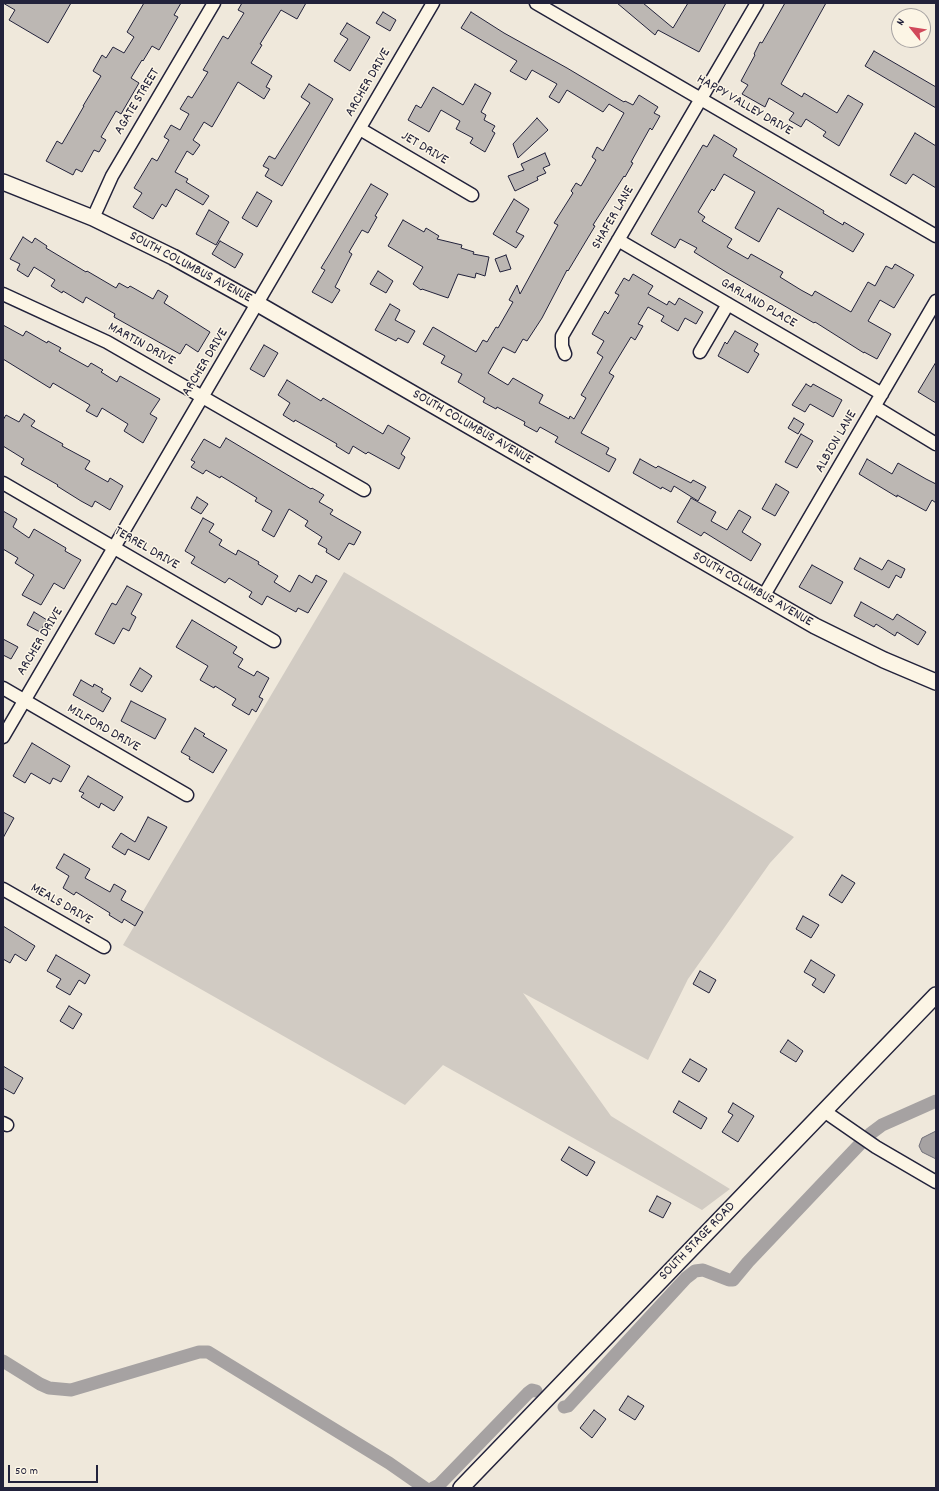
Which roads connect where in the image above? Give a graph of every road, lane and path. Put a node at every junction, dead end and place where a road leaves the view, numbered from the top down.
1 (214, 3) edge
2 (433, 3) edge
3 (536, 3) edge
4 (757, 3) edge
5 (701, 99) junction
6 (360, 129) junction
7 (3, 182) edge
8 (472, 195) dead end
9 (93, 218) junction
10 (936, 236) edge
11 (618, 240) junction
12 (3, 294) edge
13 (936, 301) edge
14 (258, 304) junction
15 (728, 304) junction
16 (700, 352) dead end
17 (565, 354) dead end
18 (882, 394) junction
19 (203, 396) junction
20 (875, 407) junction
21 (936, 444) edge
22 (3, 483) edge
23 (364, 490) dead end
24 (115, 547) junction
25 (763, 597) junction
26 (274, 641) dead end
27 (936, 682) edge
28 (3, 688) edge
29 (24, 700) junction
30 (3, 737) edge
31 (187, 795) dead end
32 (3, 889) edge
33 (104, 947) dead end
34 (936, 995) edge
35 (824, 1111) junction
36 (936, 1182) edge
37 (461, 1488) edge

1 - 9 street, AGATE STREET
2 - 6 street, ARCHER DRIVE
3 - 5 street, HAPPY VALLEY DRIVE
4 - 5 street, SHAFER LANE
5 - 10 street, HAPPY VALLEY DRIVE
5 - 11 street, SHAFER LANE
6 - 8 street, JET DRIVE
6 - 14 street, ARCHER DRIVE
7 - 9 main road, SOUTH COLUMBUS AVENUE
9 - 14 main road, SOUTH COLUMBUS AVENUE
11 - 15 street, GARLAND PLACE
11 - 17 street, SHAFER LANE
12 - 19 street, MARTIN DRIVE
13 - 18 street, ALBION LANE
14 - 19 street, ARCHER DRIVE
14 - 25 main road, SOUTH COLUMBUS AVENUE
15 - 16 street
15 - 18 street, GARLAND PLACE
18 - 20 street, ALBION LANE
19 - 23 street, MARTIN DRIVE
19 - 24 street, ARCHER DRIVE
20 - 21 street
20 - 25 street, ALBION LANE
22 - 24 street, TERREL DRIVE
24 - 26 street, TERREL DRIVE
24 - 29 street, ARCHER DRIVE
25 - 27 main road, SOUTH COLUMBUS AVENUE
28 - 29 street, MILFORD DRIVE
29 - 30 street, ARCHER DRIVE
29 - 31 street, MILFORD DRIVE
32 - 33 street, MEALS DRIVE
34 - 35 main road, SOUTH STAGE ROAD
35 - 36 street
35 - 37 main road, SOUTH STAGE ROAD

